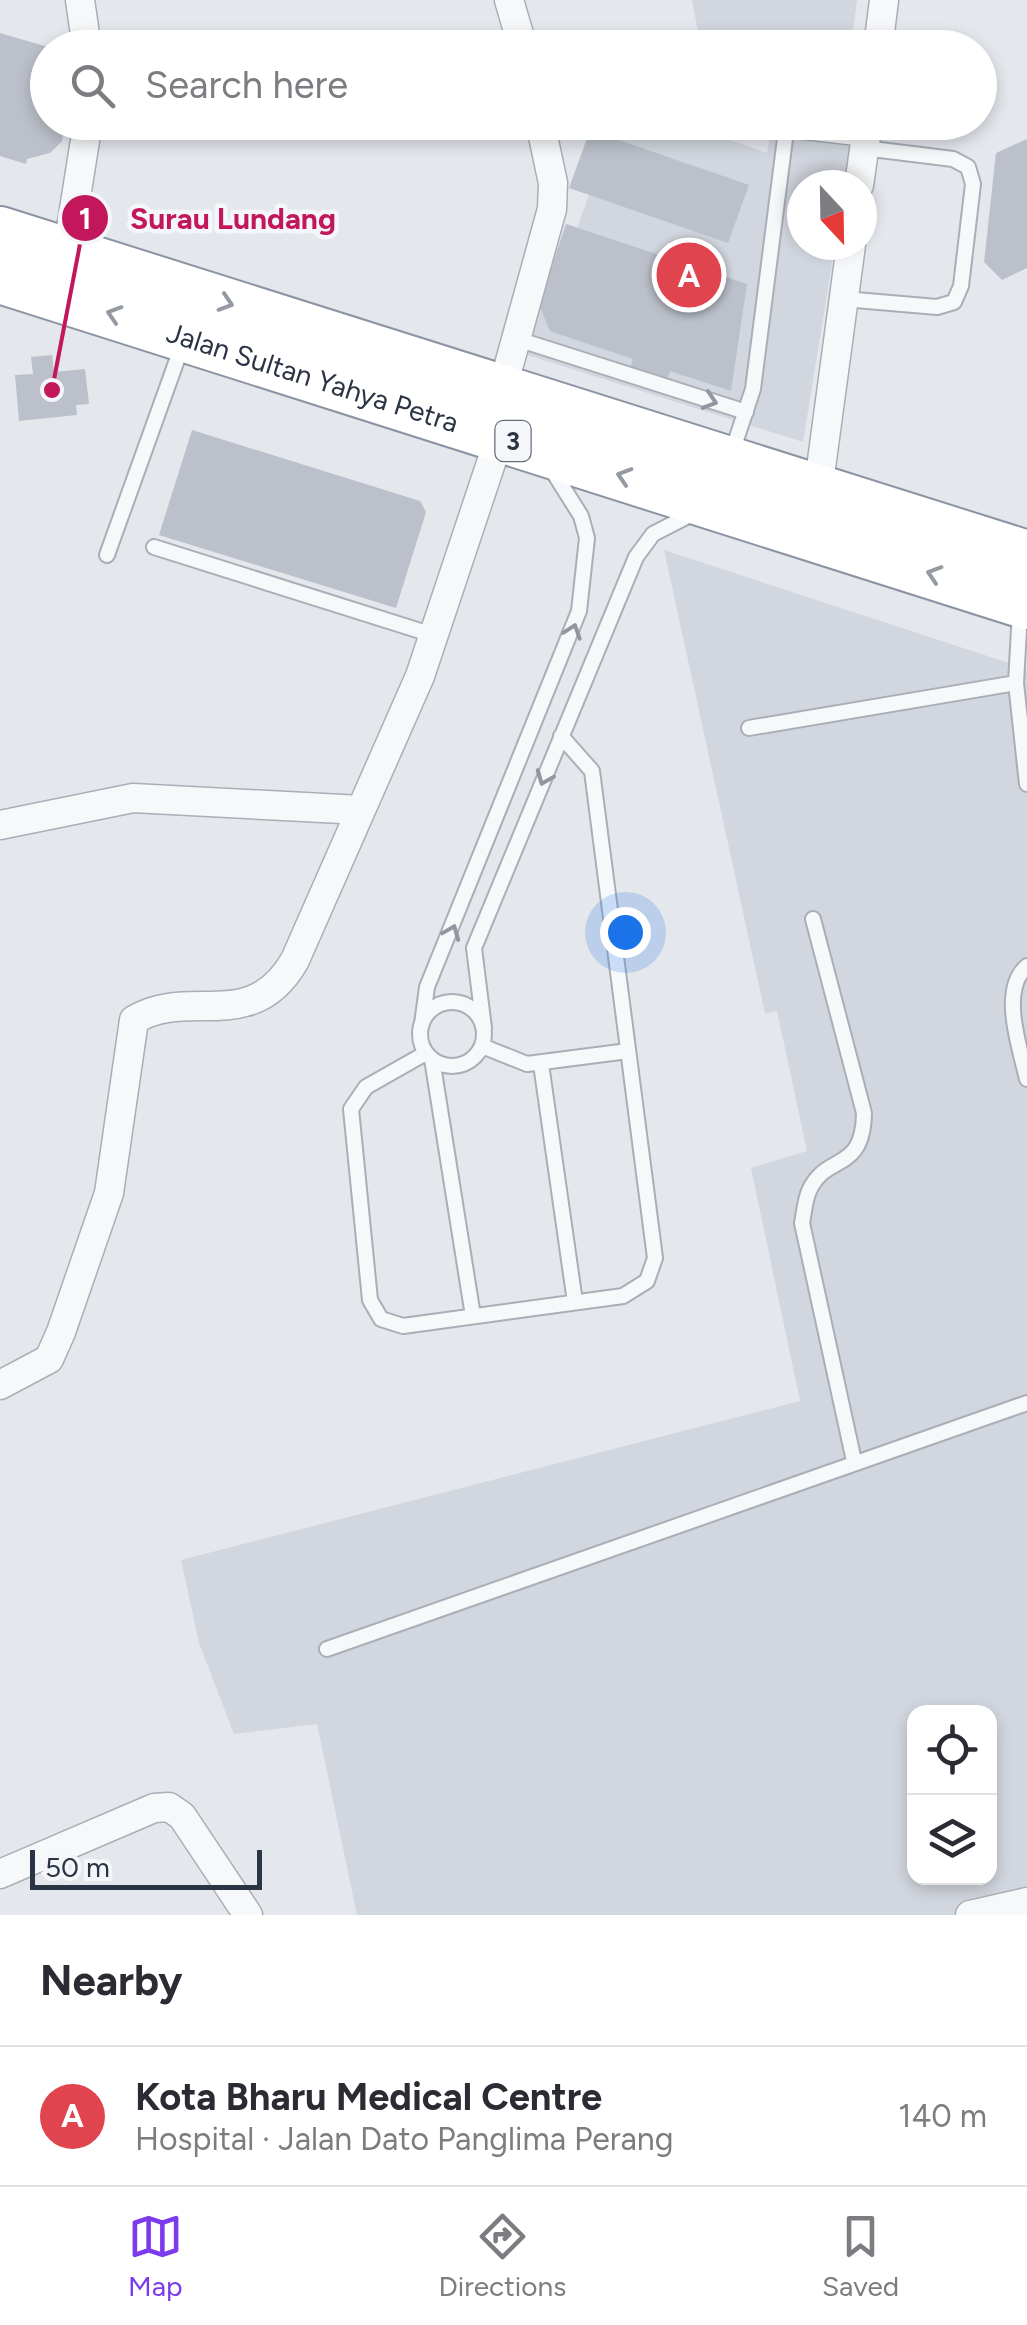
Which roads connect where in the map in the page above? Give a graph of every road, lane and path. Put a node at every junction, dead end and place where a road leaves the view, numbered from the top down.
1 (80, 0) edge
2 (509, 0) edge
3 (884, 0) edge
4 (84, 30) edge
5 (518, 30) edge
6 (880, 30) edge
7 (85, 140) edge
8 (544, 140) edge
9 (785, 140) edge
10 (865, 140) edge
11 (887, 140) edge
12 (861, 170) edge
13 (0, 232) edge
14 (67, 253) junction
15 (849, 260) edge
16 (0, 278) edge
17 (844, 299) junction
18 (186, 336) junction
19 (517, 339) junction
20 (746, 412) junction
21 (508, 423) junction
22 (725, 484) junction
23 (818, 490) junction
24 (154, 547) dead end
25 (108, 555) dead end
26 (1025, 587) edge
27 (433, 635) junction
28 (1016, 683) junction
29 (749, 728) dead end
30 (562, 736) junction
31 (1027, 784) edge
32 (361, 810) junction
33 (0, 825) edge
34 (813, 918) dead end
35 (1027, 966) edge
36 (422, 1024) junction
37 (484, 1028) junction
38 (482, 1046) junction
39 (628, 1051) junction
40 (429, 1056) junction
41 (541, 1064) junction
42 (1027, 1079) edge
43 (575, 1302) junction
44 (473, 1316) junction
45 (0, 1385) edge
46 (1027, 1403) edge
47 (854, 1461) junction
48 (327, 1648) dead end
49 (0, 1874) edge
50 (1027, 1902) edge
51 (248, 1915) edge
52 (970, 1915) edge

1 - 4 street
2 - 5 street
3 - 6 street
7 - 14 street
8 - 19 street
9 - 20 lane
10 - 12 street
11 - 17 lane
13 - 14 highway, Jalan Sultan Yahya Petra / 3
14 -> 21 highway, Jalan Sultan Yahya Petra / 3
15 - 17 street
18 -> 16 highway, Jalan Sultan Yahya Petra / 3
17 - 23 street
18 - 21 highway, Jalan Sultan Yahya Petra / 3
18 - 25 lane
19 -> 20 lane
19 - 21 street
20 - 22 lane
21 - 22 highway, Jalan Sultan Yahya Petra / 3
21 - 27 street
36 -> 21 lane
22 - 23 highway, Jalan Sultan Yahya Petra / 3
26 -> 22 highway, Jalan Sultan Yahya Petra / 3
22 - 30 lane
23 - 26 highway, Jalan Sultan Yahya Petra / 3
24 - 27 lane
26 - 28 lane
27 - 32 street
28 - 29 lane
28 - 31 lane
30 -> 37 lane
30 - 39 lane
32 - 33 street
32 - 45 street
34 - 47 lane
35 - 42 lane
36 - 37 lane
36 - 40 lane
37 - 38 lane
38 - 40 lane
38 - 41 lane
39 - 41 lane
39 - 43 lane
40 - 44 lane
40 - 44 lane
41 - 43 lane
43 - 44 lane
46 - 47 lane
47 - 48 lane
49 - 51 street
50 - 52 street

